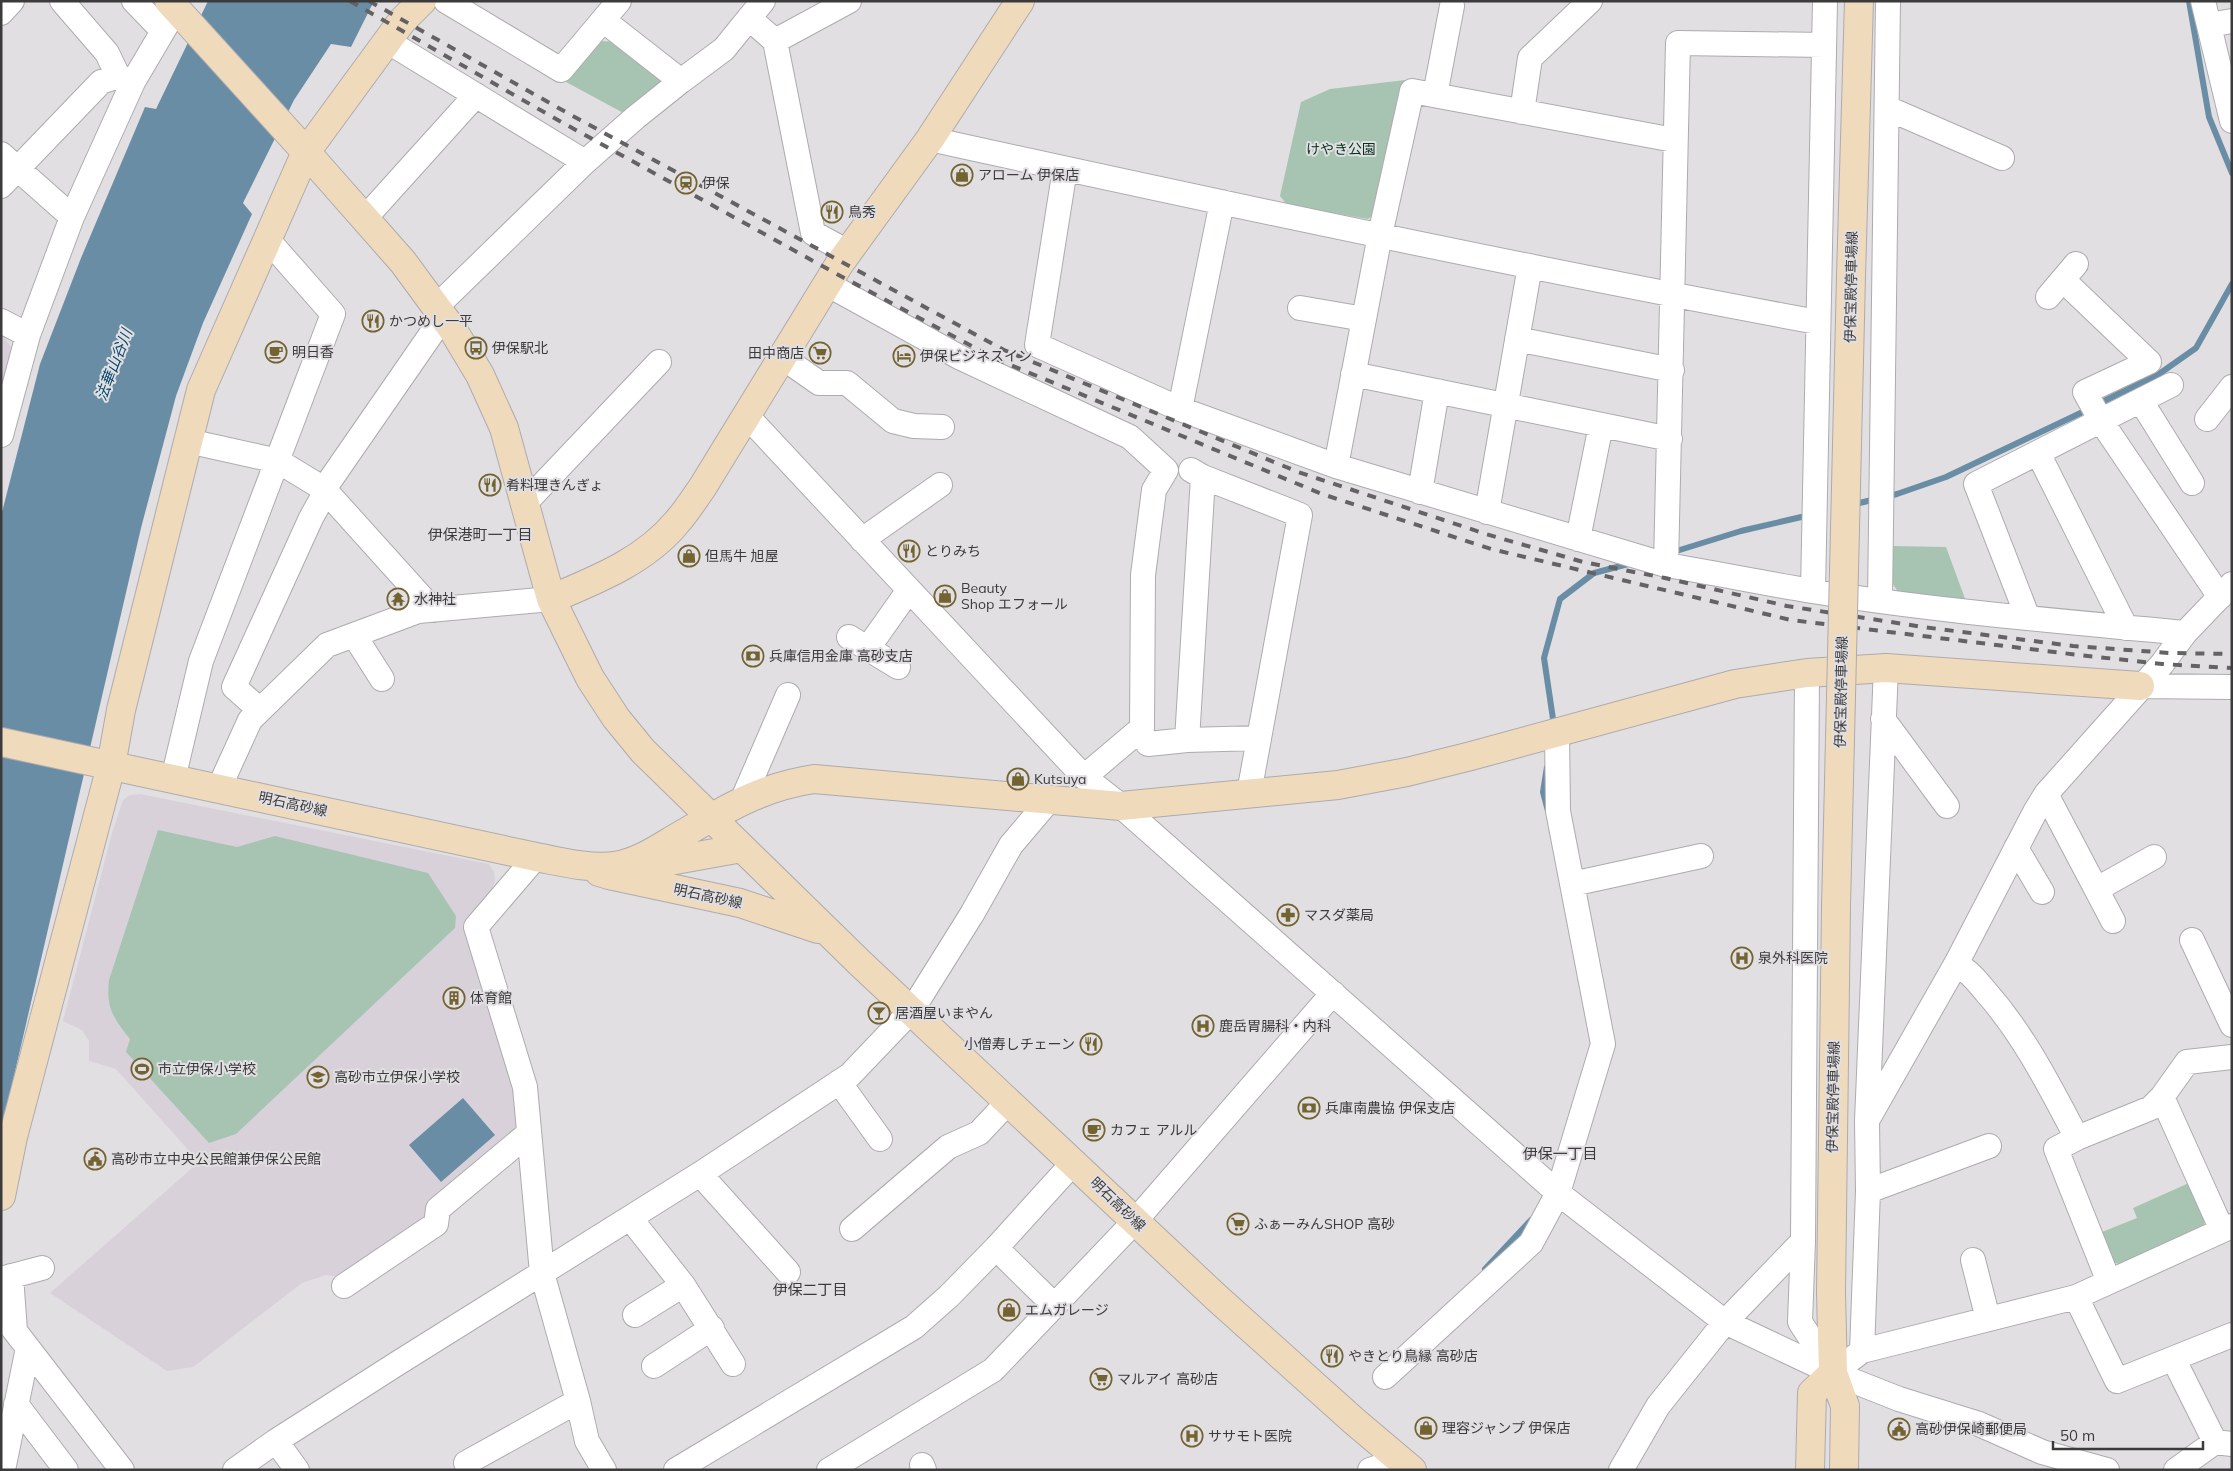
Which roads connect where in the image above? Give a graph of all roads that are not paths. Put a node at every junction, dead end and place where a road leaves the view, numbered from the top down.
1 (12, 1) edge
2 (62, 1) edge
3 (134, 1) edge
4 (422, 1) edge
5 (446, 1) edge
6 (619, 1) edge
7 (849, 1) edge
8 (1020, 1) edge
9 (1590, 1) edge
10 (1825, 1) edge
11 (1888, 1) edge
12 (2203, 1) edge
13 (1858, 4) edge
14 (1452, 6) dead end
15 (756, 10) edge
16 (1, 13) edge
17 (169, 14) edge
18 (603, 20) junction
19 (2232, 21) edge
20 (2209, 25) junction
21 (387, 41) junction
22 (775, 41) junction
23 (1824, 45) junction
24 (125, 79) junction
25 (681, 81) junction
26 (476, 96) junction
27 (1435, 96) junction
28 (1886, 108) junction
29 (2231, 111) edge
30 (1522, 112) junction
31 (930, 139) junction
32 (1674, 140) junction
33 (306, 152) junction
34 (2002, 158) dead end
35 (9, 161) edge
36 (585, 162) junction
37 (1065, 169) junction
38 (1, 186) edge
39 (1222, 202) junction
40 (72, 216) junction
41 (364, 218) junction
42 (1380, 235) junction
43 (267, 239) junction
44 (848, 252) junction
45 (1530, 266) junction
46 (2062, 281) dead end
47 (827, 284) junction
48 (1672, 295) junction
49 (1300, 308) dead end
50 (439, 312) junction
51 (1364, 319) junction
52 (1, 321) edge
53 (1817, 322) junction
54 (28, 335) junction
55 (1517, 339) junction
56 (782, 357) junction
57 (659, 362) dead end
58 (1672, 370) junction
59 (1353, 374) junction
60 (2171, 386) dead end
61 (2232, 387) edge
62 (1437, 391) junction
63 (2141, 401) junction
64 (1506, 406) junction
65 (1180, 409) junction
66 (746, 415) junction
67 (2207, 419) dead end
68 (2101, 421) junction
69 (1601, 425) junction
70 (942, 427) dead end
71 (1, 435) edge
72 (1670, 439) junction
73 (188, 441) junction
74 (2038, 453) junction
75 (278, 461) junction
76 (1336, 466) junction
77 (2192, 483) dead end
78 (940, 485) dead end
79 (325, 490) junction
80 (1420, 492) junction
81 (526, 502) junction
82 (1487, 512) junction
83 (1578, 539) junction
84 (862, 540) junction
85 (1666, 564) junction
86 (909, 590) junction
87 (2226, 590) edge
88 (1812, 591) junction
89 (551, 599) junction
90 (1880, 600) junction
91 (433, 610) junction
92 (2028, 618) junction
93 (2126, 628) junction
94 (2185, 633) junction
95 (354, 634) junction
96 (898, 667) dead end
97 (1886, 668) junction
98 (1807, 673) junction
99 (382, 680) dead end
100 (2140, 686) junction
101 (2232, 687) edge
102 (788, 695) dead end
103 (260, 710) junction
104 (1884, 719) junction
105 (1557, 731) junction
106 (1259, 738) junction
107 (1187, 740) junction
108 (1, 742) edge
109 (1148, 744) dead end
110 (102, 764) junction
111 (1084, 777) junction
112 (173, 779) junction
113 (220, 788) junction
114 (1249, 793) junction
115 (2046, 794) junction
116 (1050, 799) junction
117 (742, 801) junction
118 (1121, 806) junction
119 (1947, 806) dead end
120 (712, 817) junction
121 (742, 848) junction
122 (2016, 848) junction
123 (1701, 856) dead end
124 (536, 857) junction
125 (2154, 857) dead end
126 (637, 860) junction
127 (585, 866) junction
128 (1572, 884) junction
129 (2098, 889) junction
130 (2042, 892) dead end
131 (2113, 922) dead end
132 (829, 933) junction
133 (2192, 940) dead end
134 (1956, 964) junction
135 (1333, 993) junction
136 (912, 1010) junction
137 (2232, 1025) edge
138 (2232, 1057) edge
139 (839, 1082) junction
140 (2162, 1096) junction
141 (1010, 1101) junction
142 (1867, 1121) junction
143 (529, 1134) junction
144 (7, 1136) edge
145 (2077, 1138) junction
146 (880, 1139) dead end
147 (1989, 1146) dead end
148 (1074, 1162) junction
149 (700, 1174) junction
150 (1868, 1191) junction
151 (1558, 1193) junction
152 (1, 1196) edge
153 (630, 1218) junction
154 (1136, 1220) junction
155 (852, 1228) dead end
156 (2227, 1228) edge
157 (1803, 1241) junction
158 (996, 1248) junction
159 (1973, 1260) dead end
160 (42, 1268) dead end
161 (788, 1272) dead end
162 (542, 1273) junction
163 (6, 1277) edge
164 (2109, 1282) junction
165 (683, 1285) junction
166 (344, 1286) dead end
167 (2076, 1296) junction
168 (1055, 1306) junction
169 (635, 1315) dead end
170 (1988, 1319) junction
171 (1725, 1322) junction
172 (712, 1328) junction
173 (15, 1331) edge
174 (2232, 1335) edge
175 (1862, 1351) junction
176 (2174, 1360) junction
177 (734, 1364) dead end
178 (654, 1366) dead end
179 (1833, 1373) junction
180 (1385, 1377) dead end
181 (578, 1401) junction
182 (16, 1404) junction
183 (276, 1441) junction
184 (2223, 1443) edge
185 (2037, 1461) edge
186 (466, 1463) dead end
187 (1406, 1465) edge
188 (3, 1469) edge
189 (66, 1470) edge
190 (122, 1470) edge
191 (235, 1470) edge
192 (297, 1470) edge
193 (604, 1470) edge
194 (676, 1470) edge
195 (829, 1470) edge
196 (1370, 1470) edge
197 (1621, 1470) edge
198 (1810, 1470) edge
199 (1844, 1470) edge
200 (2107, 1470) edge
201 (2176, 1470) edge

1 - 16 street
2 - 24 street
3 - 17 street
4 - 21 street
5 - 18 street
6 - 18 street
7 - 22 street
8 - 31 street
9 - 30 street
10 - 23 street
11 - 28 street
12 - 20 street
13 - 179 street, 伊保宝殿停車場線, bridge
14 - 27 street
15 - 22 street
15 - 25 street
17 - 24 street
17 - 33 street
18 - 25 street
19 - 20 street
20 - 29 street
21 - 26 street
21 - 33 street
22 - 44 street
23 - 32 street
23 - 53 street
24 - 35 street
24 - 40 street
25 - 36 street
26 - 36 street
26 - 41 street
27 - 30 street
27 - 42 street
28 - 34 street
28 - 90 street
30 - 32 street
31 - 37 street
31 - 44 street
32 - 48 street
33 - 41 street
33 - 43 street
35 - 38 street
35 - 40 street
36 - 50 street
37 - 39 street
37 - 65 street
39 - 42 street
39 - 65 street
40 - 54 street
41 - 50 street
42 - 45 street
42 - 51 street
43 - 73 street
43 - 75 street
44 - 47 street
45 - 48 street
45 - 55 street
46 - 68 street
47 - 56 street
47 - 111 street
48 - 53 street
48 - 58 street
49 - 51 street
50 - 79 street
50 - 81 street
51 - 59 street
52 - 54 street
53 - 88 street
54 - 71 street
55 - 58 street
55 - 64 street
56 - 66 street
56 - 70 street
57 - 81 street
58 - 72 street
59 - 62 street
59 - 76 street
60 - 63 street
61 - 67 street
62 - 64 street
62 - 80 street
63 - 68 street
63 - 77 street
64 - 69 street
64 - 82 street
65 - 76 street
66 - 84 street
66 - 89 street
68 - 74 street
68 - 87 street
69 - 72 street
69 - 83 street
72 - 85 street
73 - 75 street
73 - 110 street
74 - 92 street
74 - 93 street
75 - 79 street
75 - 112 street
76 - 80 street
78 - 84 street
79 - 91 street
79 - 103 street
80 - 82 street
81 - 89 street
82 - 83 street
83 - 85 street
84 - 86 street
85 - 88 street
86 - 96 street
86 - 111 street
87 - 94 street
88 - 90 street
89 - 91 street
89 - 120 street
90 - 92 street
91 - 95 street
92 - 93 street
93 - 94 street
94 - 100 street
95 - 99 street
95 - 103 street
97 - 98 street
97 - 100 street
97 - 104 street
98 - 105 street
98 - 157 street
100 - 101 street
100 - 115 street
102 - 117 street
103 - 113 street
104 - 119 street
104 - 142 street
105 - 114 street
105 - 128 street
106 - 107 street
106 - 107 street
106 - 114 street
107 - 109 street
108 - 110 street, 明石高砂線
110 - 112 street, 明石高砂線
110 - 144 street
111 - 118 street
112 - 113 street, 明石高砂線
113 - 124 street, 明石高砂線
114 - 118 street
115 - 122 street
115 - 129 street
116 - 117 street
116 - 118 street
116 - 136 street
117 - 120 street
118 - 135 street
120 - 121 street, 明石高砂線
120 - 126 street, 明石高砂線
121 - 126 street, 明石高砂線
121 - 132 street, 明石高砂線
122 - 130 street
122 - 134 street
123 - 128 street
124 - 127 street, 明石高砂線
124 - 143 street
125 - 129 street
126 - 127 street, 明石高砂線
127 - 132 street, 明石高砂線
128 - 151 street
129 - 131 street
132 - 136 street, 明石高砂線
133 - 137 street
134 - 142 street
134 - 145 street
135 - 151 street
135 - 154 street
136 - 139 street
136 - 141 street, 明石高砂線
138 - 140 street
139 - 146 street
139 - 149 street
140 - 145 street
140 - 156 street
141 - 148 street, 明石高砂線
141 - 155 street
142 - 150 street
143 - 162 street
143 - 166 street
144 - 152 street
145 - 164 street
147 - 150 street
148 - 154 street, 明石高砂線
148 - 158 street
149 - 153 street
149 - 161 street
150 - 175 street
151 - 171 street
151 - 180 street
153 - 162 street
153 - 165 street
154 - 168 street
154 - 187 street, 明石高砂線
156 - 164 street
157 - 171 street
157 - 179 street
158 - 168 street
158 - 194 street
159 - 170 street
160 - 163 street
162 - 181 street
162 - 183 street
163 - 173 street
164 - 167 street
165 - 169 street
165 - 172 street
167 - 170 street
167 - 176 street
168 - 195 street
170 - 175 street
171 - 179 street
171 - 197 street
172 - 177 street
172 - 178 street
173 - 182 street
173 - 190 street
174 - 176 street
175 - 179 street
176 - 184 street
179 - 185 street
179 - 198 street
179 - 199 street, 伊保宝殿停車場線
181 - 186 street
181 - 193 street
182 - 188 street
182 - 189 street
183 - 191 street
183 - 192 street
184 - 201 street
185 - 200 street
187 - 196 street

